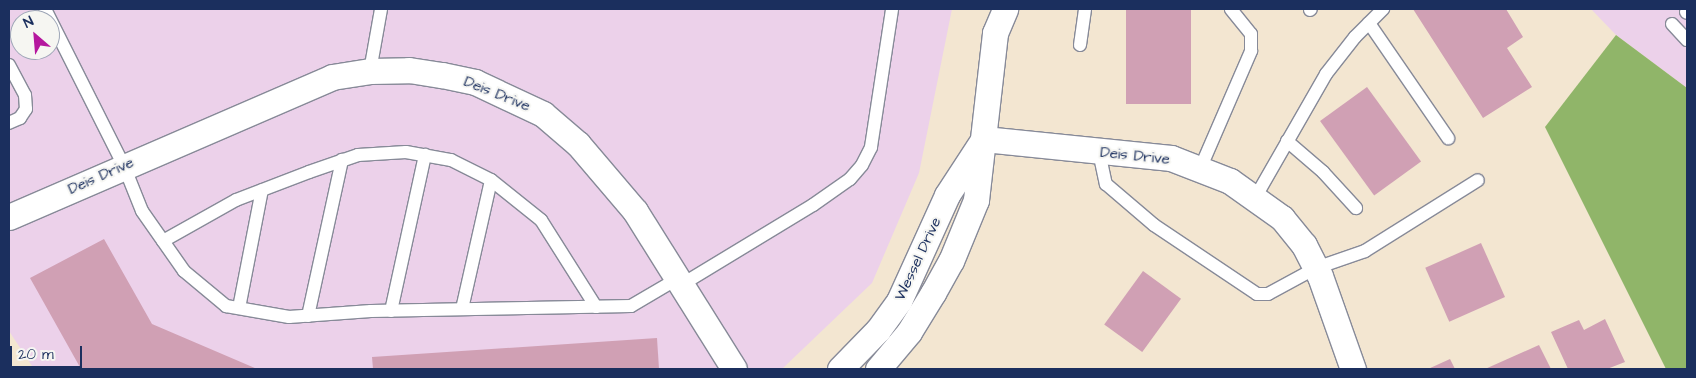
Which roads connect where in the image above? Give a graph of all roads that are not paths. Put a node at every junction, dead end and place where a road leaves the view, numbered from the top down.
1 (45, 9) edge
2 (380, 9) edge
3 (892, 9) edge
4 (989, 9) edge
5 (1005, 9) edge
6 (1085, 9) edge
7 (1231, 9) edge
8 (1384, 9) edge
9 (1369, 22) junction
10 (1672, 24) dead end
11 (995, 33) junction
12 (1687, 40) edge
13 (1080, 45) dead end
14 (9, 64) edge
15 (370, 71) junction
16 (9, 123) edge
17 (1448, 138) dead end
18 (984, 139) junction
19 (1288, 141) junction
20 (1099, 152) junction
21 (425, 155) junction
22 (342, 160) junction
23 (124, 166) junction
24 (1200, 169) junction
25 (490, 180) junction
26 (1478, 180) dead end
27 (262, 190) junction
28 (1255, 198) junction
29 (1356, 208) dead end
30 (9, 217) edge
31 (163, 241) junction
32 (1316, 268) junction
33 (679, 282) junction
34 (596, 307) junction
35 (239, 308) junction
36 (462, 309) junction
37 (392, 311) junction
38 (308, 316) junction
39 (734, 369) edge
40 (840, 369) edge
41 (878, 369) edge
42 (1354, 369) edge

1 - 23 lane
2 - 15 lane
3 - 33 lane
4 - 11 street, Wessel Drive
5 - 11 street, Wessel Drive
6 - 13 lane
7 - 24 lane
8 - 9 lane
9 - 17 lane
9 - 19 lane
10 - 12 lane
11 - 18 street, Wessel Drive
14 - 16 lane
15 - 23 street, Deis Drive
15 - 33 street, Deis Drive
18 - 20 street, Deis Drive
18 - 40 street, Wessel Drive
18 - 41 street, Wessel Drive
19 - 28 lane
19 - 29 lane
20 - 24 street, Deis Drive
20 - 32 lane
21 - 22 lane
21 - 25 lane
21 - 37 lane
22 - 27 lane
22 - 38 lane
23 - 30 street, Deis Drive
23 - 31 lane
24 - 28 street, Deis Drive
25 - 34 lane
25 - 36 lane
26 - 32 lane
27 - 31 lane
27 - 35 lane
28 - 32 street, Deis Drive
31 - 35 lane
32 - 42 street, Deis Drive
33 - 34 lane
33 - 39 street, Deis Drive
34 - 36 lane
35 - 38 lane
36 - 37 lane
37 - 38 lane

